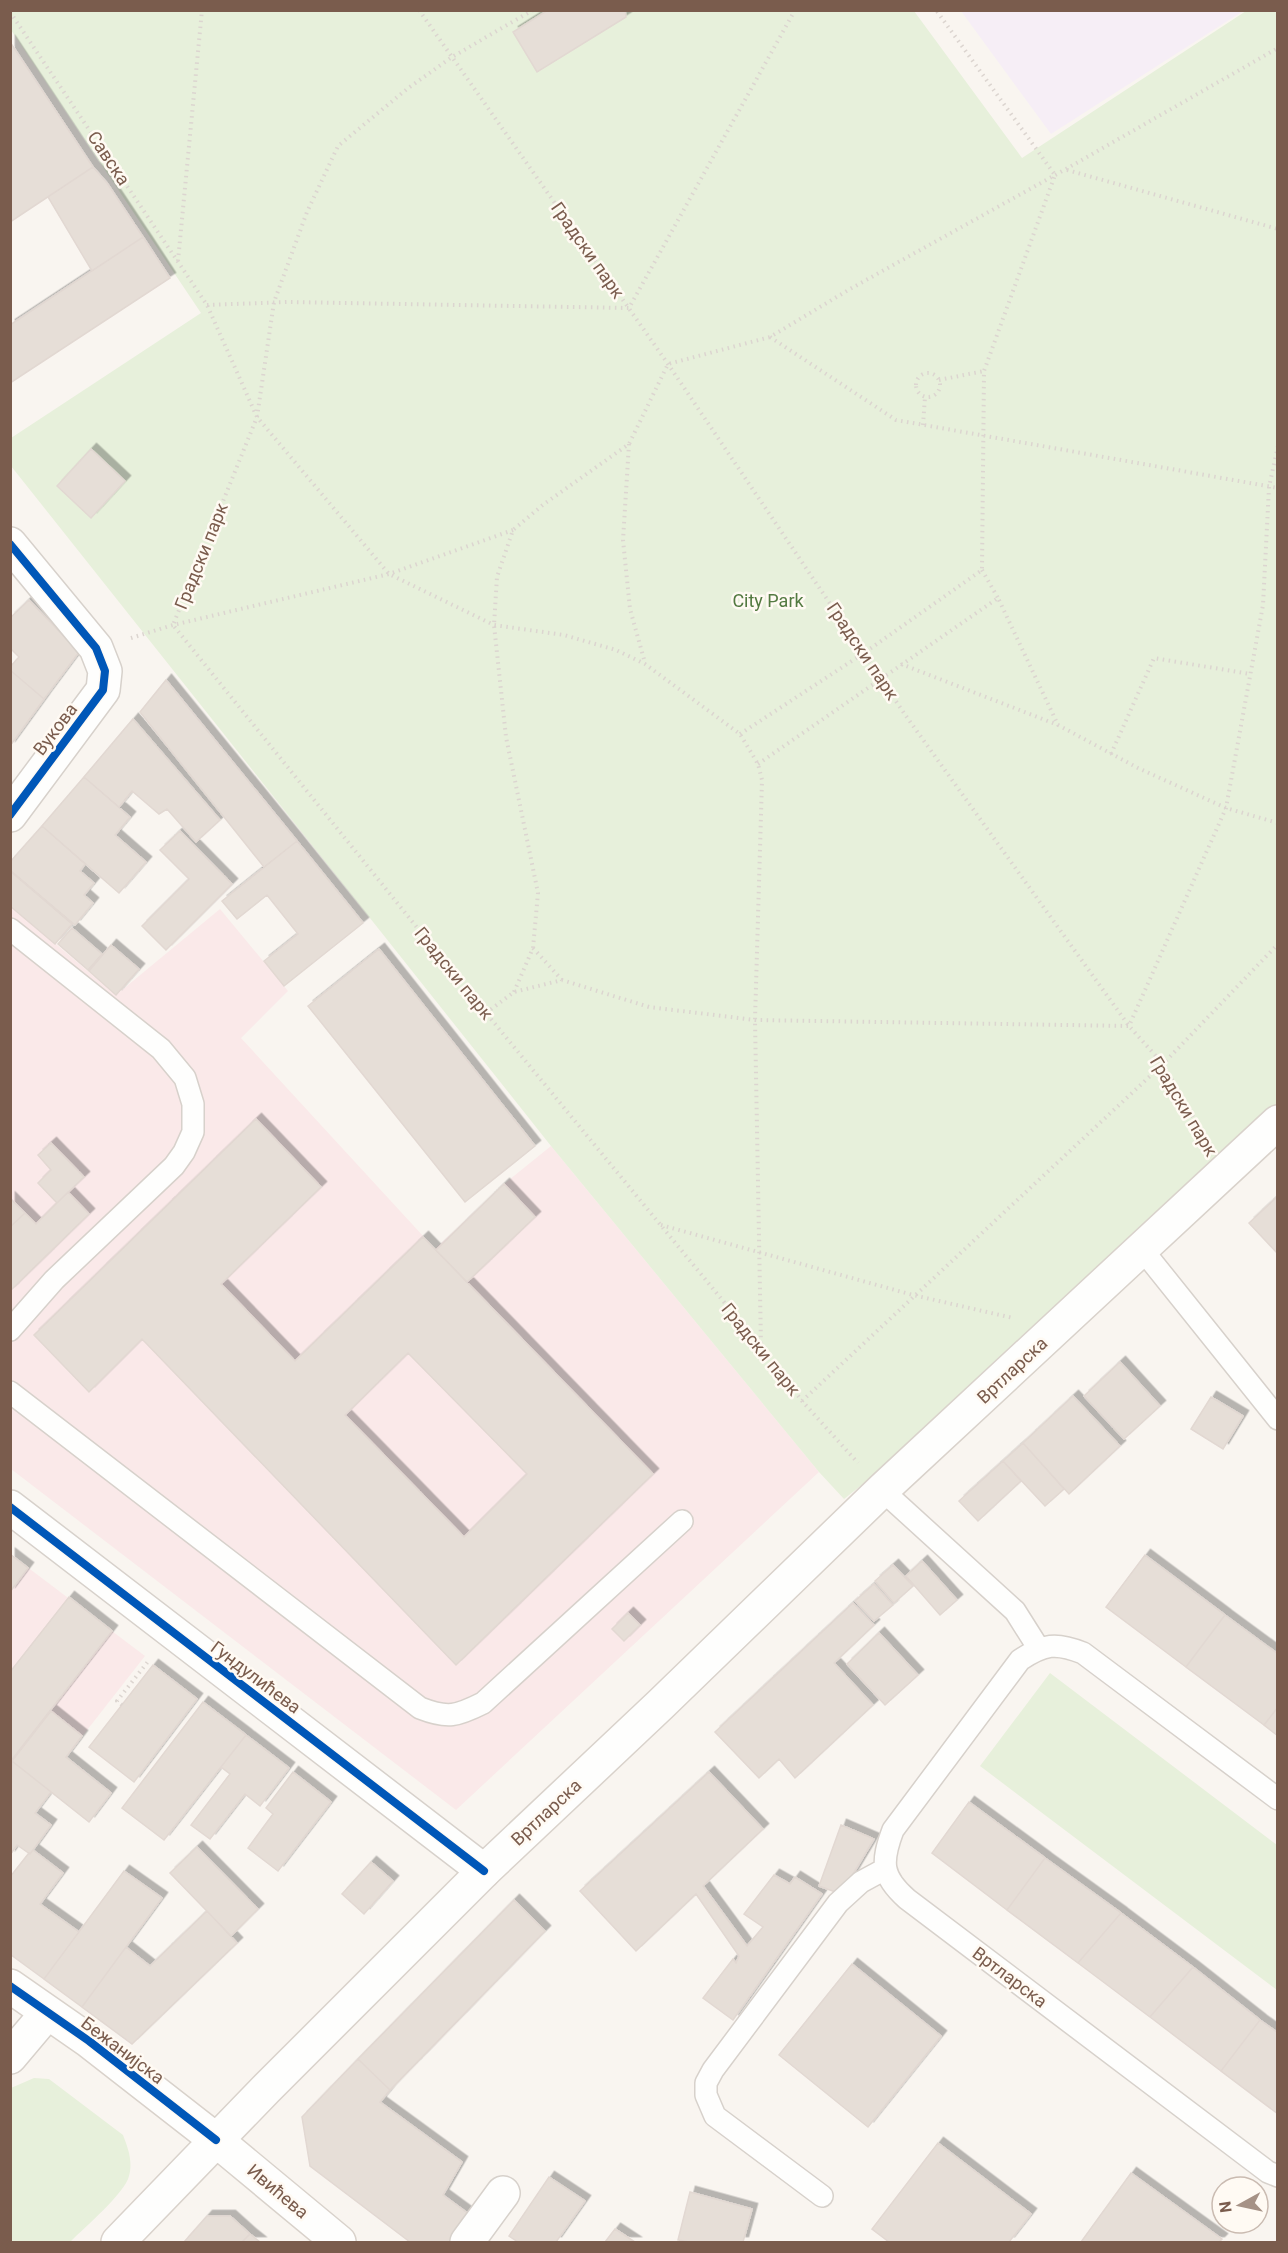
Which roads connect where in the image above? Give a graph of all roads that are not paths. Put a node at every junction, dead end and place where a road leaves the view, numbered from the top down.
1 (10, 544) edge
2 (10, 815) edge
3 (10, 929) edge
4 (1278, 1122) edge
5 (1141, 1248) junction
6 (10, 1330) edge
7 (10, 1392) edge
8 (1278, 1419) edge
9 (882, 1490) junction
10 (10, 1507) edge
11 (682, 1521) dead end
12 (1039, 1649) junction
13 (1278, 1799) edge
14 (885, 1869) junction
15 (484, 1871) junction
16 (10, 1986) edge
17 (47, 2013) junction
18 (10, 2057) edge
19 (216, 2140) junction
20 (1278, 2176) edge
21 (503, 2193) dead end
22 (822, 2196) dead end
23 (118, 2242) edge
24 (339, 2242) edge
25 (467, 2242) edge

1 - 2 main road, Вукова
3 - 6 lane
4 - 5 main road, Вртларска
5 - 8 lane
5 - 9 main road, Вртларска
7 - 11 lane
9 - 12 lane
9 - 15 main road, Вртларска
10 - 15 main road, Гундулићева
12 - 13 lane
12 - 14 lane
14 - 20 lane, Вртларска
14 - 22 lane
15 - 19 main road, Вртларска
16 - 17 main road, Бежанијска
17 - 18 main road
17 - 19 main road, Бежанијска
19 - 23 main road, Вртларска
19 - 24 main road, Ивићева
21 - 25 main road

